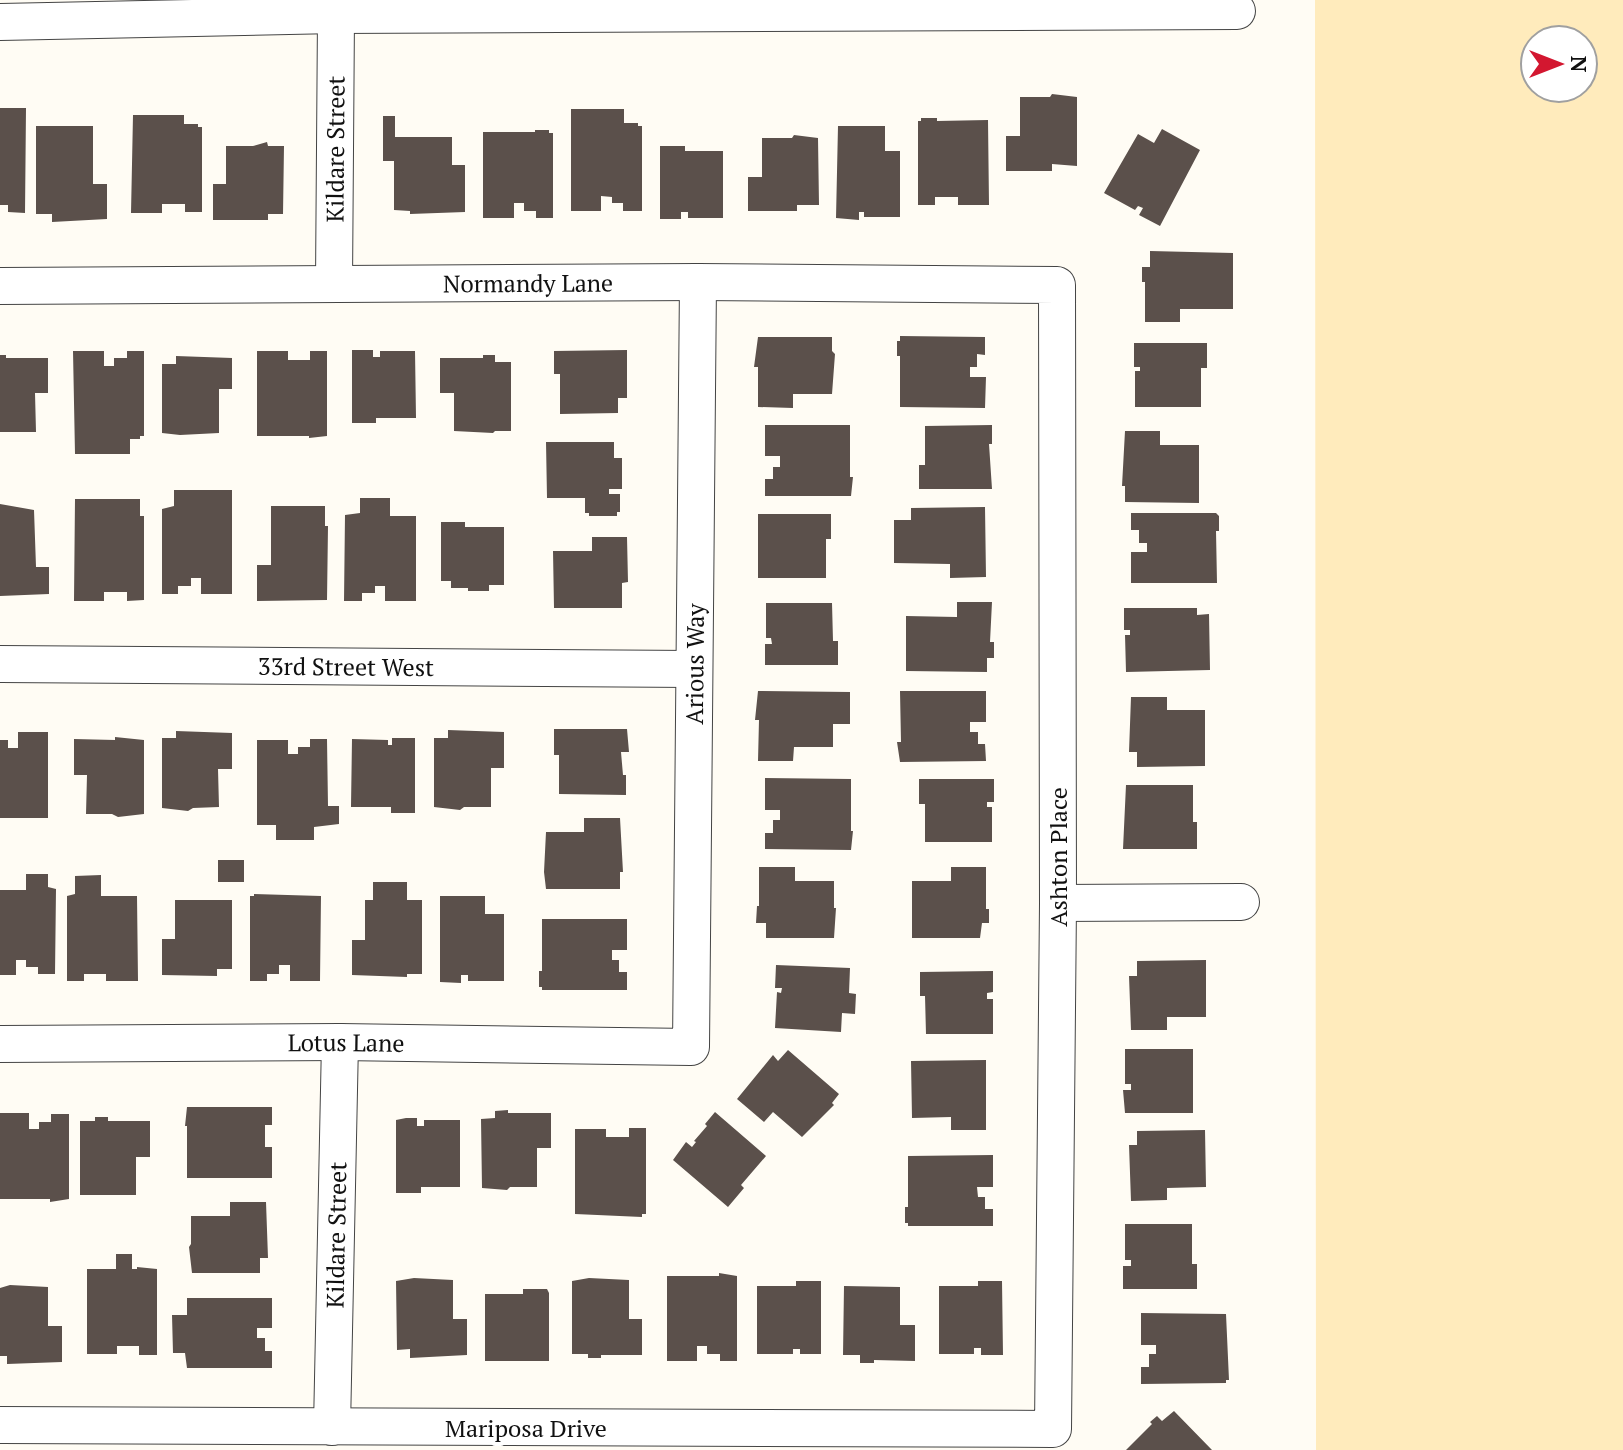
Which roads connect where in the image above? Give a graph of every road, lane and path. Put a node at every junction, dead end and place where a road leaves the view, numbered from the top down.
1 (1237, 11) dead end
2 (336, 15) junction
3 (0, 22) edge
4 (698, 282) junction
5 (334, 283) junction
6 (1057, 285) joint
7 (0, 286) edge
8 (0, 664) edge
9 (693, 669) junction
10 (1241, 902) dead end
11 (1058, 903) junction
12 (340, 1042) junction
13 (0, 1044) edge
14 (691, 1047) joint
15 (0, 1425) edge
16 (332, 1427) junction
17 (1053, 1429) joint
18 (691, 1439) edge

1 - 2 street
2 - 3 street
2 - 5 street, Kildare Street
4 - 5 street, Normandy Lane
4 - 6 street, Normandy Lane
4 - 9 street, Arious Way
5 - 7 street, Normandy Lane
6 - 11 street, Ashton Place
8 - 9 street, 33rd Street West
9 - 14 street, Arious Way
10 - 11 street
11 - 17 street, Ashton Place
12 - 13 street, Lotus Lane
12 - 14 street, Lotus Lane
12 - 16 street, Kildare Street
15 - 16 street, Mariposa Drive
16 - 18 street, Mariposa Drive
17 - 18 street, Mariposa Drive

